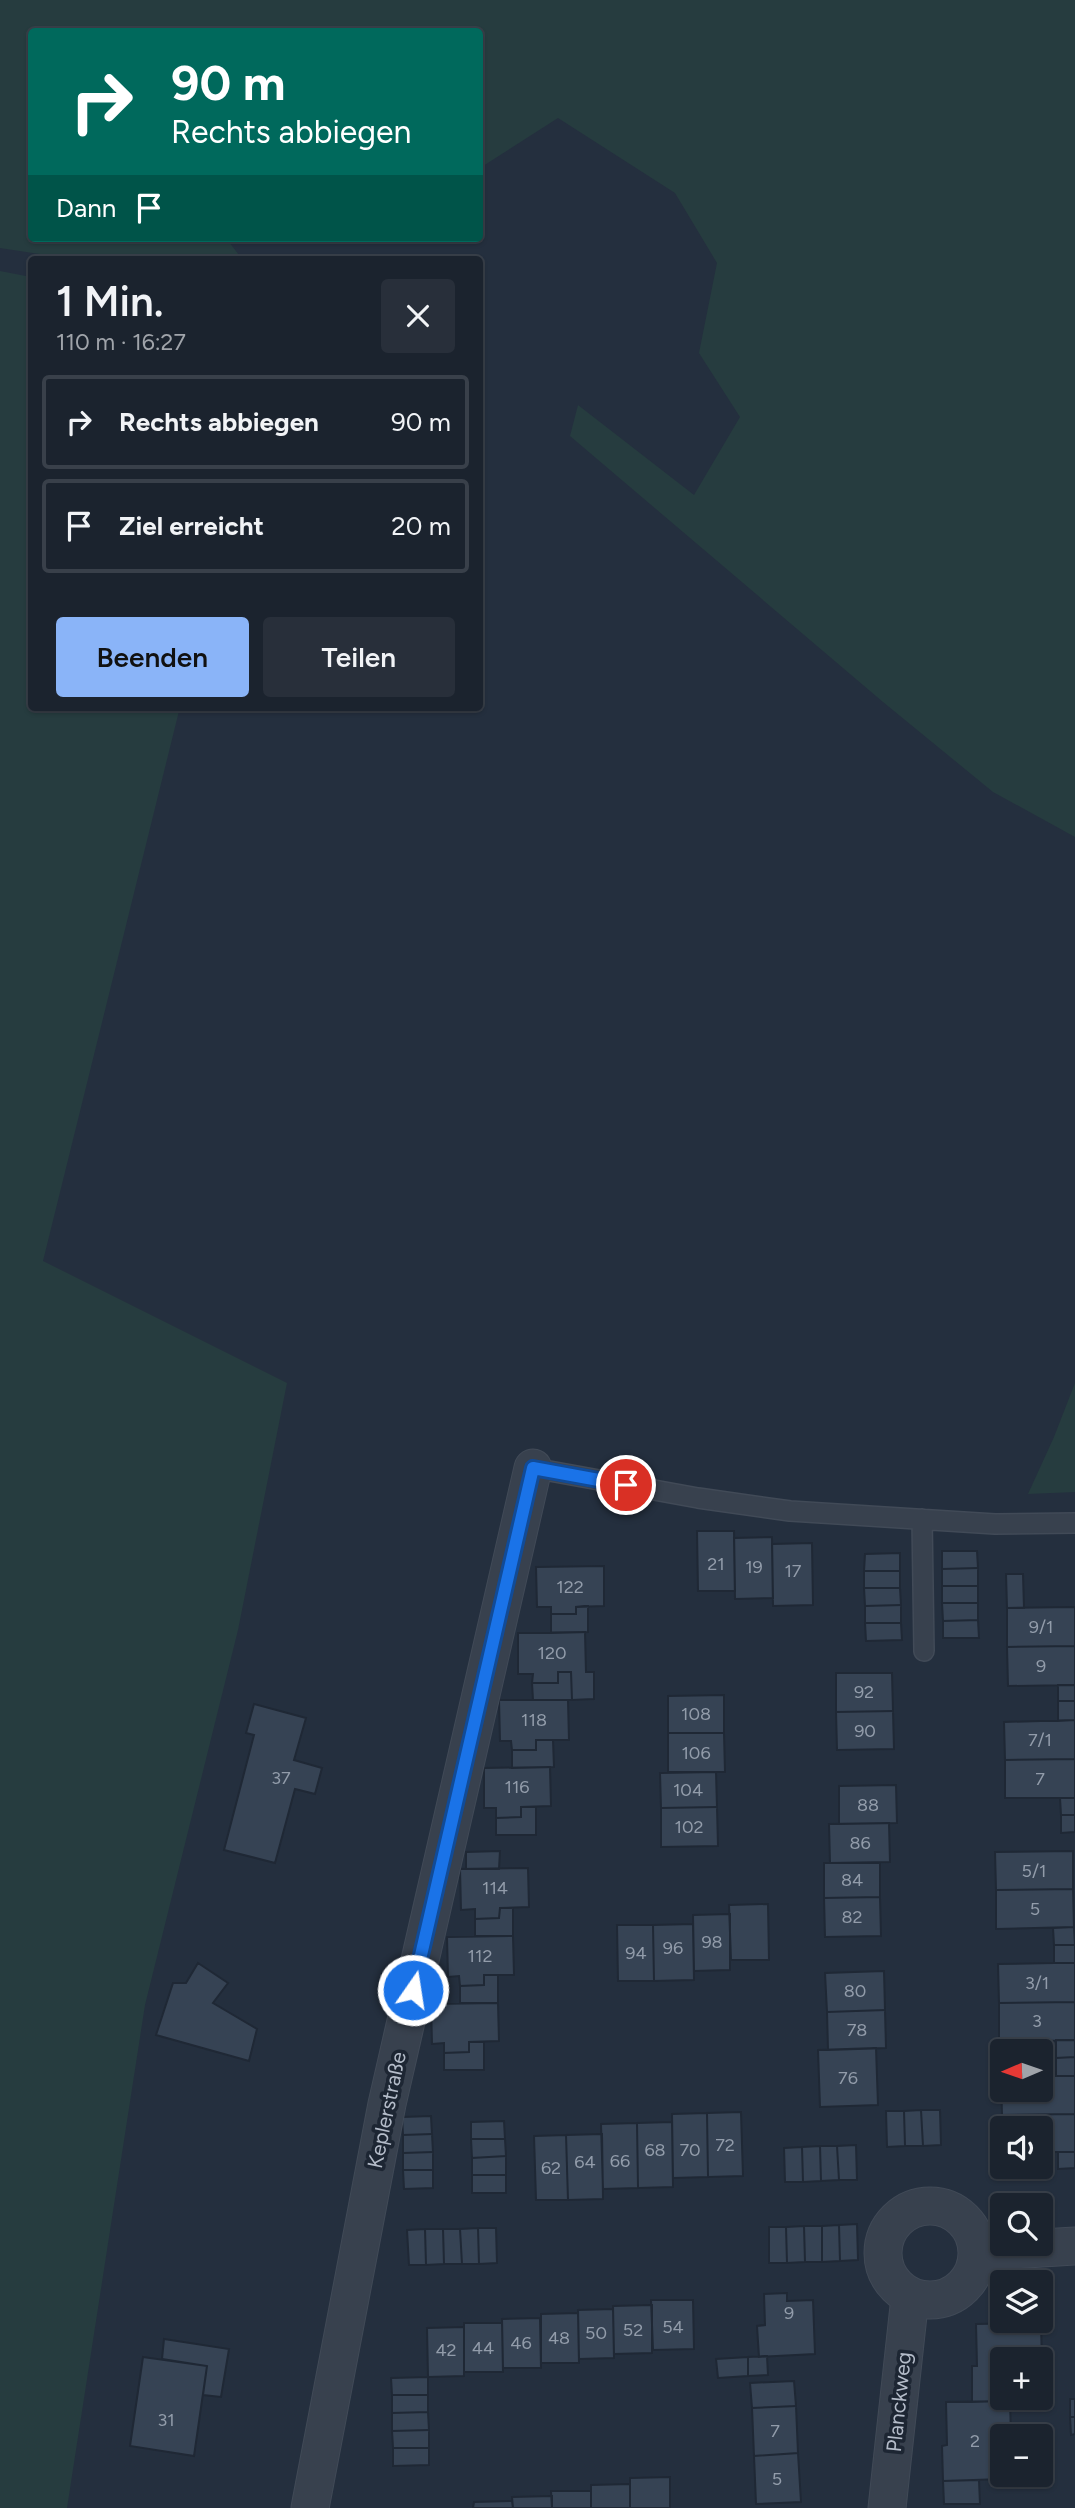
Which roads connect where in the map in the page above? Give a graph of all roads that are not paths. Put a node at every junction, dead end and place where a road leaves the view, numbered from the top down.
1 (533, 1468) joint
2 (922, 1520) junction
3 (1075, 1523) edge
4 (924, 1651) dead end
5 (1075, 2246) edge
6 (977, 2252) junction
7 (910, 2297) junction
8 (310, 2508) edge
9 (887, 2508) edge

1 - 2 lane
1 - 8 street, Keplerstraße
2 - 3 lane
2 - 4 lane
5 - 6 street
6 - 7 street
6 - 7 street
7 - 9 street, Planckweg

